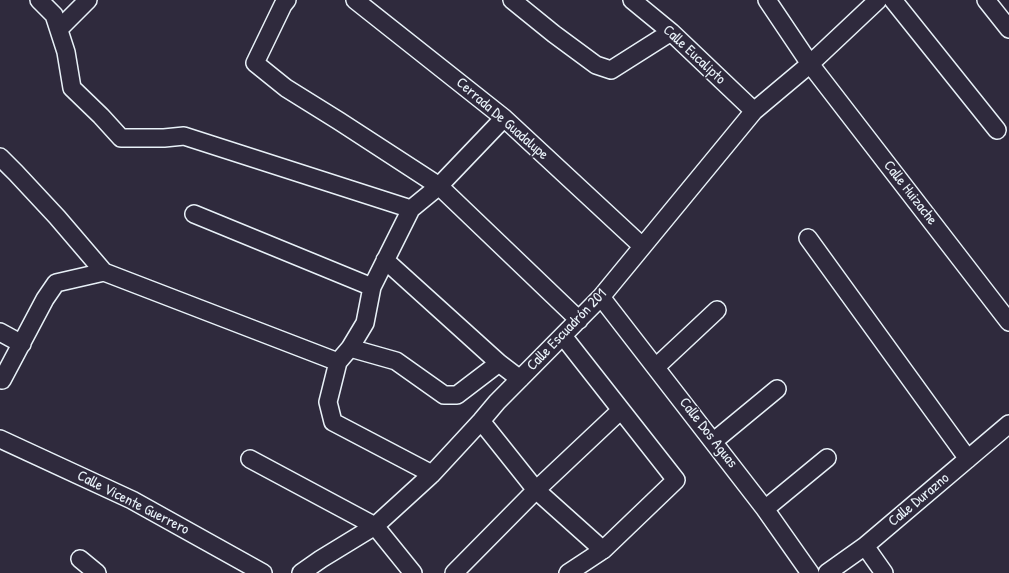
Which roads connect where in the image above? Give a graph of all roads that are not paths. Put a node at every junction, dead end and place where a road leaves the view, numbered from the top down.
1 (39, 0) edge
2 (88, 0) edge
3 (287, 0) edge
4 (355, 0) edge
5 (512, 0) edge
6 (632, 0) edge
7 (767, 0) edge
8 (878, 0) edge
9 (893, 0) edge
10 (986, 0) edge
11 (1009, 28) edge
12 (59, 29) junction
13 (671, 32) junction
14 (810, 64) junction
15 (754, 111) junction
16 (504, 118) junction
17 (997, 130) dead end
18 (0, 157) edge
19 (439, 186) junction
20 (411, 209) junction
21 (194, 214) dead end
22 (808, 238) dead end
23 (642, 246) junction
24 (385, 260) junction
25 (104, 272) junction
26 (372, 287) junction
27 (601, 297) junction
28 (717, 310) dead end
29 (579, 320) junction
30 (1009, 322) edge
31 (0, 332) edge
32 (563, 336) junction
33 (22, 344) junction
34 (350, 348) junction
35 (338, 362) junction
36 (499, 363) junction
37 (656, 367) junction
38 (520, 379) junction
39 (2, 380) dead end
40 (777, 389) dead end
41 (621, 410) junction
42 (481, 421) junction
43 (1009, 424) edge
44 (0, 439) edge
45 (714, 441) junction
46 (827, 458) dead end
47 (250, 459) dead end
48 (968, 459) junction
49 (432, 474) junction
50 (536, 490) junction
51 (766, 509) junction
52 (375, 526) junction
53 (865, 546) junction
54 (603, 550) junction
55 (80, 559) dead end
56 (97, 573) edge
57 (263, 573) edge
58 (302, 573) edge
59 (413, 573) edge
60 (454, 573) edge
61 (568, 573) edge
62 (810, 573) edge
63 (828, 573) edge
64 (884, 573) edge

1 - 12 street
2 - 12 street
3 - 19 street
4 - 16 street, Cerrada De Guadalupe
5 - 13 street
6 - 13 street, Calle Eucalipto
7 - 14 street, Calle Huizache
8 - 14 street, Calle Escuadrón 201
9 - 17 street
10 - 11 street
12 - 20 street
13 - 15 street, Calle Eucalipto
14 - 15 street, Calle Escuadrón 201
14 - 30 street, Calle Huizache
15 - 23 street, Calle Escuadrón 201
16 - 19 street
16 - 23 street, Cerrada De Guadalupe
18 - 25 street
19 - 20 street
19 - 29 street
20 - 24 street
21 - 26 street
22 - 48 street
23 - 27 street, Calle Escuadrón 201
24 - 26 street
24 - 36 street
25 - 33 street
25 - 35 street
26 - 34 street
27 - 29 street, Calle Escuadrón 201
27 - 37 street, Calle Dos Aguas
28 - 37 street
29 - 32 street, Calle Escuadrón 201
31 - 33 street
32 - 38 street, Calle Escuadrón 201
32 - 41 street
33 - 39 street
34 - 35 street
34 - 36 street
35 - 49 street
36 - 38 street
37 - 45 street, Calle Dos Aguas
38 - 42 street, Calle Escuadrón 201
40 - 45 street
41 - 50 street
41 - 54 street
42 - 49 street, Calle Escuadrón 201
42 - 50 street
43 - 48 street, Calle Durazno
44 - 57 street, Calle Vicente Guerrero
45 - 51 street, Calle Dos Aguas
46 - 51 street
47 - 52 street
48 - 53 street, Calle Durazno
49 - 52 street, Calle Escuadrón 201
50 - 54 street
50 - 60 street
51 - 62 street, Calle Dos Aguas
52 - 58 street, Calle Escuadrón 201
52 - 59 street
53 - 63 street, Calle Durazno
53 - 64 street
54 - 61 street
55 - 56 street

